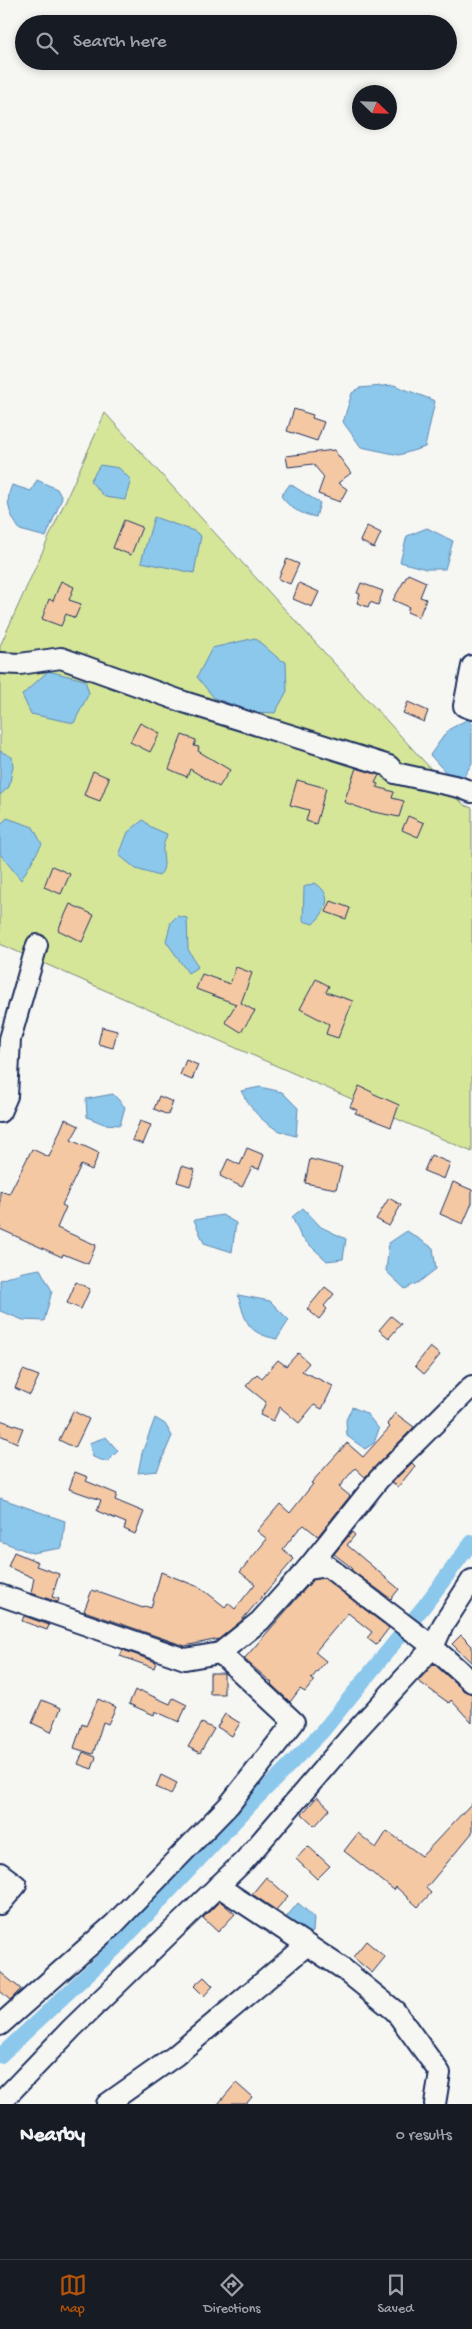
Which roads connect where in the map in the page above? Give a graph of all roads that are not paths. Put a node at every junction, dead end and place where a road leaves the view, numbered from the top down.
1 (0, 663) edge
2 (472, 666) edge
3 (472, 709) edge
4 (472, 792) edge
5 (37, 944) dead end
6 (0, 1112) edge
7 (472, 1386) edge
8 (306, 1569) junction
9 (472, 1580) edge
10 (0, 1595) edge
11 (430, 1644) junction
12 (220, 1653) junction
13 (472, 1682) edge
14 (0, 1872) edge
15 (218, 1886) junction
16 (0, 1904) edge
17 (307, 1944) junction
18 (0, 2025) edge
19 (0, 2103) edge
20 (107, 2104) edge
21 (435, 2104) edge

1 - 4 street
2 - 3 street
5 - 6 street
7 - 8 street
8 - 11 street
8 - 12 street
9 - 11 street
10 - 12 street
11 - 13 street
11 - 15 street
12 - 18 street
14 - 16 street
15 - 17 street
15 - 19 street
17 - 20 street
17 - 21 street

